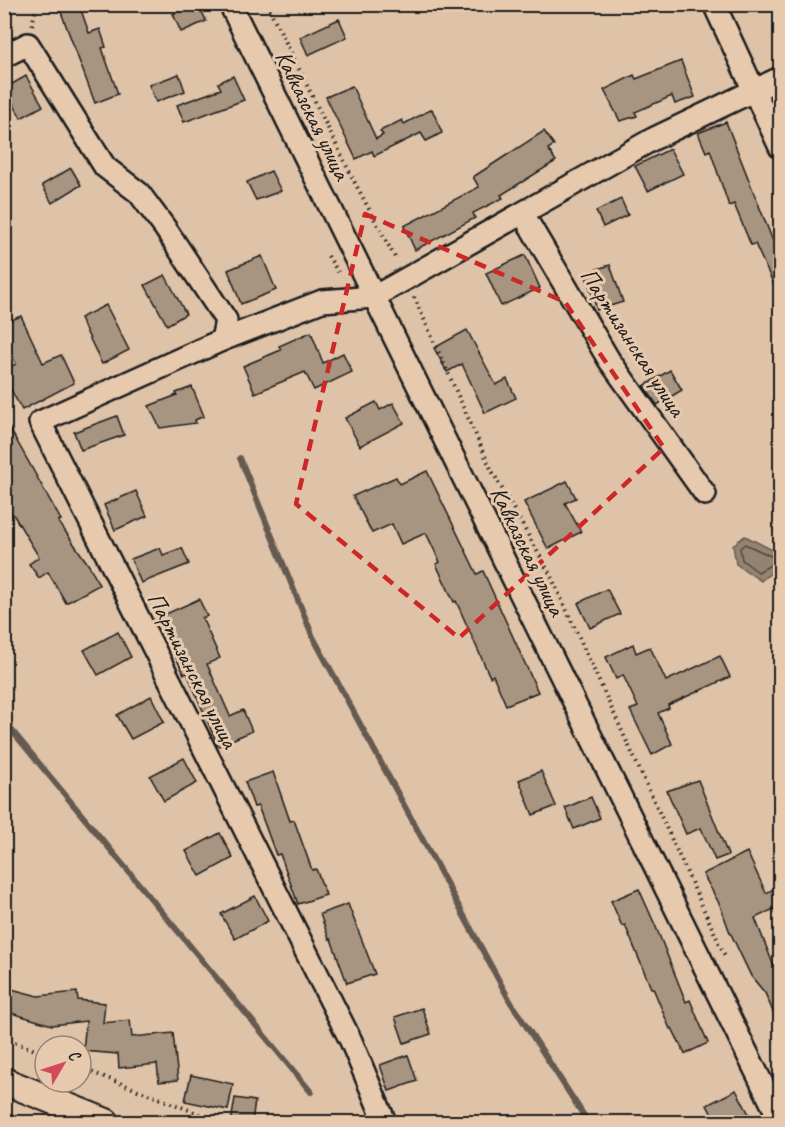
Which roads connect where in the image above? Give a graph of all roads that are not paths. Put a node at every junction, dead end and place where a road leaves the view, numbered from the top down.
1 (230, 4) edge
2 (714, 4) edge
3 (4, 56) edge
4 (780, 78) edge
5 (755, 90) junction
6 (780, 147) edge
7 (523, 214) junction
8 (374, 297) junction
9 (222, 340) junction
10 (705, 494) dead end
11 (4, 1081) edge
12 (4, 1092) edge
13 (780, 1120) edge
14 (80, 1122) edge
15 (106, 1122) edge
16 (386, 1122) edge

1 - 8 street, Кавказская улица
2 - 5 street
3 - 9 street
4 - 5 street, Партизанская улица
5 - 6 street
5 - 7 street, Партизанская улица
7 - 8 street, Партизанская улица
7 - 10 street, Партизанская улица
8 - 9 street, Партизанская улица
8 - 13 street, Кавказская улица
9 - 16 street, Партизанская улица
11 - 15 main road
12 - 14 main road

